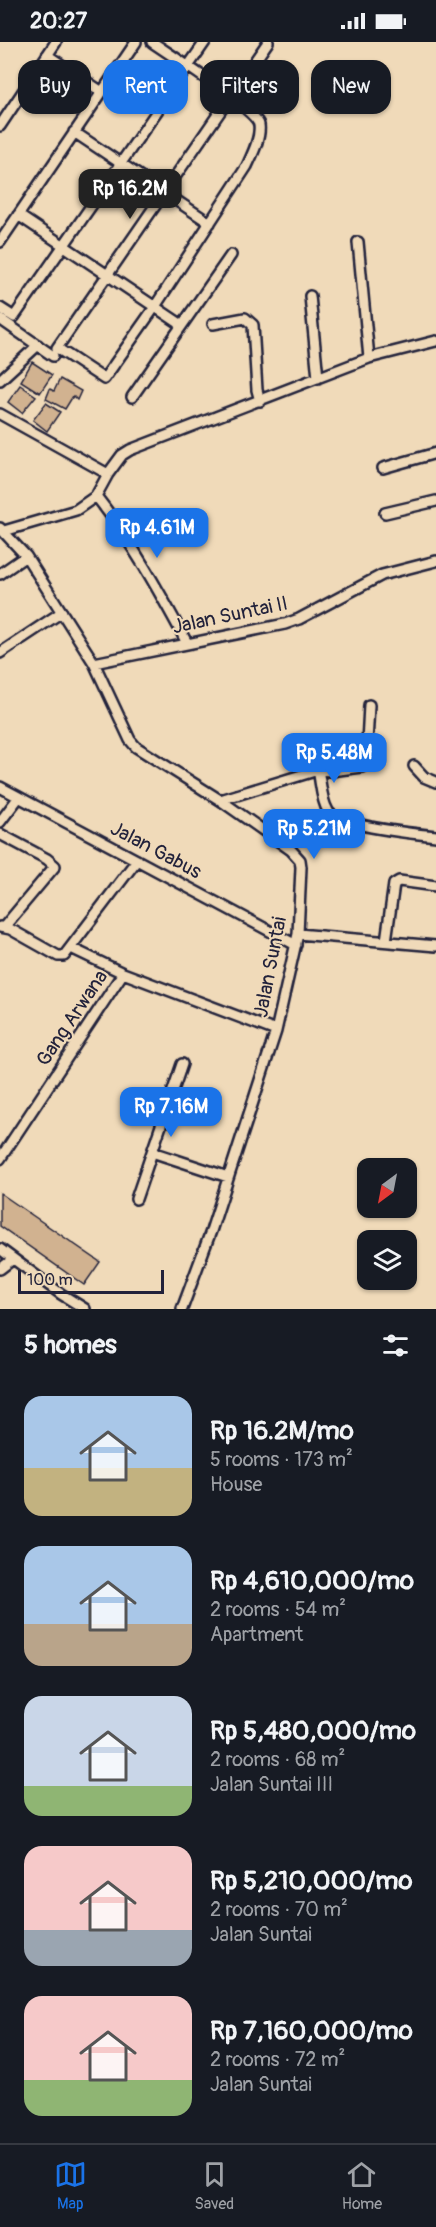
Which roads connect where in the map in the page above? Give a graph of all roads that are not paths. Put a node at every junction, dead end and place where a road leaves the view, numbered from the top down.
1 (56, 42) edge
2 (136, 42) edge
3 (152, 42) edge
4 (205, 42) edge
5 (268, 42) edge
6 (47, 55) junction
7 (177, 60) edge
8 (256, 60) edge
9 (188, 66) edge
10 (102, 92) junction
11 (154, 114) edge
12 (219, 114) edge
13 (252, 114) edge
14 (0, 126) edge
15 (74, 132) junction
16 (119, 163) junction
17 (165, 194) junction
18 (18, 215) junction
19 (210, 223) junction
20 (0, 242) edge
21 (358, 242) dead end
22 (63, 246) junction
23 (231, 255) dead end
24 (107, 276) junction
25 (310, 296) dead end
26 (0, 308) edge
27 (154, 308) junction
28 (0, 319) edge
29 (213, 324) dead end
30 (182, 325) junction
31 (436, 341) edge
32 (38, 345) junction
33 (53, 356) dead end
34 (369, 358) junction
35 (318, 378) junction
36 (0, 380) edge
37 (132, 397) dead end
38 (260, 401) junction
39 (0, 414) edge
40 (436, 453) edge
41 (383, 468) dead end
42 (108, 474) junction
43 (96, 496) junction
44 (436, 501) edge
45 (385, 513) dead end
46 (2, 530) edge
47 (26, 556) junction
48 (436, 561) edge
49 (0, 574) edge
50 (62, 612) junction
51 (187, 643) junction
52 (0, 652) edge
53 (94, 663) junction
54 (369, 705) dead end
55 (414, 766) dead end
56 (318, 770) junction
57 (436, 782) edge
58 (0, 787) edge
59 (19, 797) junction
60 (220, 800) junction
61 (0, 822) edge
62 (0, 834) edge
63 (436, 836) edge
64 (137, 860) junction
65 (436, 886) edge
66 (2, 927) edge
67 (298, 934) junction
68 (386, 940) junction
69 (296, 945) junction
70 (436, 946) edge
71 (71, 948) junction
72 (123, 973) junction
73 (276, 1030) junction
74 (182, 1064) dead end
75 (152, 1152) junction
76 (0, 1159) edge
77 (228, 1177) junction
78 (136, 1199) dead end
79 (0, 1249) edge
80 (13, 1259) junction
81 (0, 1269) edge
82 (85, 1309) edge
83 (182, 1309) edge

1 - 6 street
2 - 10 street
3 - 7 street
4 - 9 street
5 - 8 street
6 - 10 street
6 - 14 street
10 - 15 street
11 - 16 street
12 - 17 street
13 - 19 street
15 - 16 street
15 - 18 street
16 - 17 street
16 - 22 street
17 - 19 street
17 - 24 street
18 - 20 street
18 - 22 street
19 - 27 street
21 - 34 street
22 - 24 street
22 - 26 street
23 - 30 street
24 - 27 street
24 - 27 street
25 - 35 street
27 - 30 street
28 - 32 street
29 - 38 street
30 - 37 street
31 - 34 street
32 - 33 street
32 - 36 street
34 - 35 street
35 - 38 street
38 - 42 street
39 - 42 street
40 - 41 street
42 - 43 street
43 - 46 street
43 - 51 street
44 - 45 street
46 - 47 street, Jalan Suntai
47 - 49 street
47 - 50 street, Jalan Suntai
48 - 51 street, Jalan Suntai II
50 - 52 street
50 - 53 street, Jalan Suntai
51 - 53 street, Jalan Suntai II
53 - 60 street, Jalan Suntai
54 - 56 street
55 - 57 street
56 - 60 street
56 - 63 street
58 - 59 street, Jalan Gabus
59 - 61 street
59 - 64 street, Jalan Gabus
60 - 67 street, Jalan Suntai
62 - 66 street
64 - 69 street, Jalan Gabus
64 - 71 street
65 - 68 street
66 - 71 street
67 - 68 street
67 - 69 street, Jalan Suntai
68 - 70 street
69 - 73 street, Jalan Suntai
71 - 72 street
72 - 73 street, Gang Arwana
72 - 76 street, Gang Arwana
73 - 77 street, Jalan Suntai
74 - 75 street
75 - 77 street
75 - 78 street
77 - 83 street, Jalan Suntai
79 - 80 street
80 - 81 street
80 - 82 street

